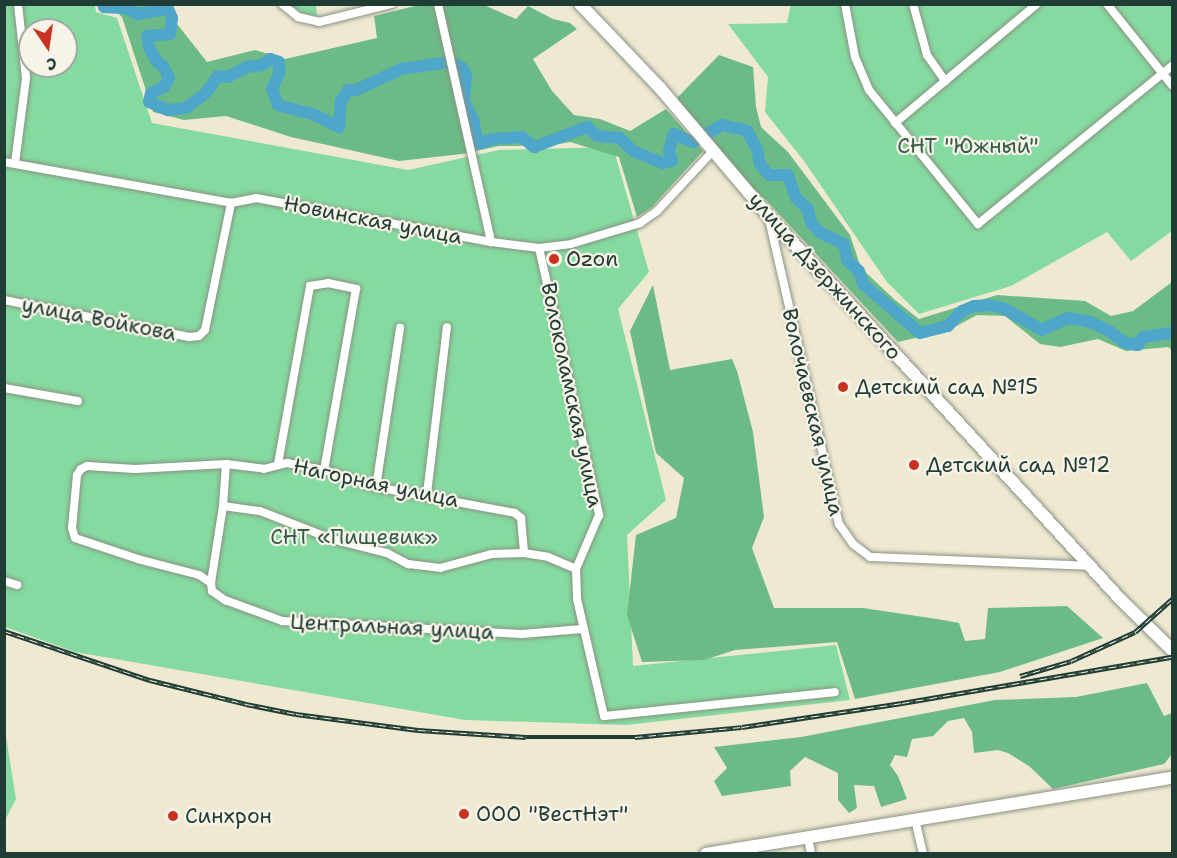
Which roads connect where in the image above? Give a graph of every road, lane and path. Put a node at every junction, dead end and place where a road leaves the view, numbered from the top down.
1 (18, 4) edge
2 (282, 4) edge
3 (392, 4) edge
4 (438, 4) edge
5 (580, 4) edge
6 (845, 4) edge
7 (913, 4) edge
8 (1037, 4) edge
9 (1107, 4) edge
10 (1173, 66) edge
11 (1163, 73) junction
12 (945, 81) junction
13 (1173, 85) edge
14 (895, 123) junction
15 (713, 152) junction
16 (4, 162) edge
17 (15, 163) junction
18 (231, 203) junction
19 (767, 214) junction
20 (491, 243) junction
21 (539, 248) junction
22 (4, 300) edge
23 (447, 327) dead end
24 (400, 328) dead end
25 (4, 388) edge
26 (78, 401) dead end
27 (226, 464) junction
28 (278, 464) junction
29 (324, 470) junction
30 (376, 487) junction
31 (427, 494) junction
32 (223, 506) junction
33 (78, 540) joint
34 (524, 553) junction
35 (1092, 567) junction
36 (576, 569) junction
37 (4, 581) edge
38 (211, 583) junction
39 (17, 585) dead end
40 (582, 629) junction
41 (1173, 650) edge
42 (834, 692) dead end
43 (1173, 778) edge
44 (915, 819) junction
45 (808, 837) junction
46 (706, 854) edge
47 (812, 854) edge
48 (923, 854) edge

1 - 17 street
2 - 3 street
4 - 20 street
5 - 15 main road, улица Дзержинского
6 - 14 street
7 - 12 street
8 - 12 street
9 - 11 street
10 - 11 street
11 - 13 street
11 - 14 street
12 - 14 street
15 - 19 main road, улица Дзержинского
15 - 21 street, Новинская улица
16 - 17 street, Новинская улица
17 - 18 street, Новинская улица
18 - 20 street, Новинская улица
18 - 22 street, улица Войкова
19 - 35 main road, улица Дзержинского
19 - 35 street, Волочаевская улица
20 - 21 street, Новинская улица
21 - 36 street, Волоколамская улица
23 - 31 street
24 - 30 street
25 - 26 street
27 - 28 street, Нагорная улица
27 - 32 street
27 - 33 street, Нагорная улица
28 - 29 street, Нагорная улица
28 - 29 street
29 - 30 street, Нагорная улица
30 - 31 street, Нагорная улица
31 - 34 street, Нагорная улица
32 - 34 street
32 - 38 street
33 - 38 street, Центральная улица
34 - 36 street
35 - 41 main road, улица Дзержинского
36 - 40 street, Волоколамская улица
37 - 39 street
38 - 40 street, Центральная улица
40 - 42 street, Волоколамская улица
43 - 44 main road
44 - 45 main road
44 - 48 street
45 - 46 main road
45 - 47 street

